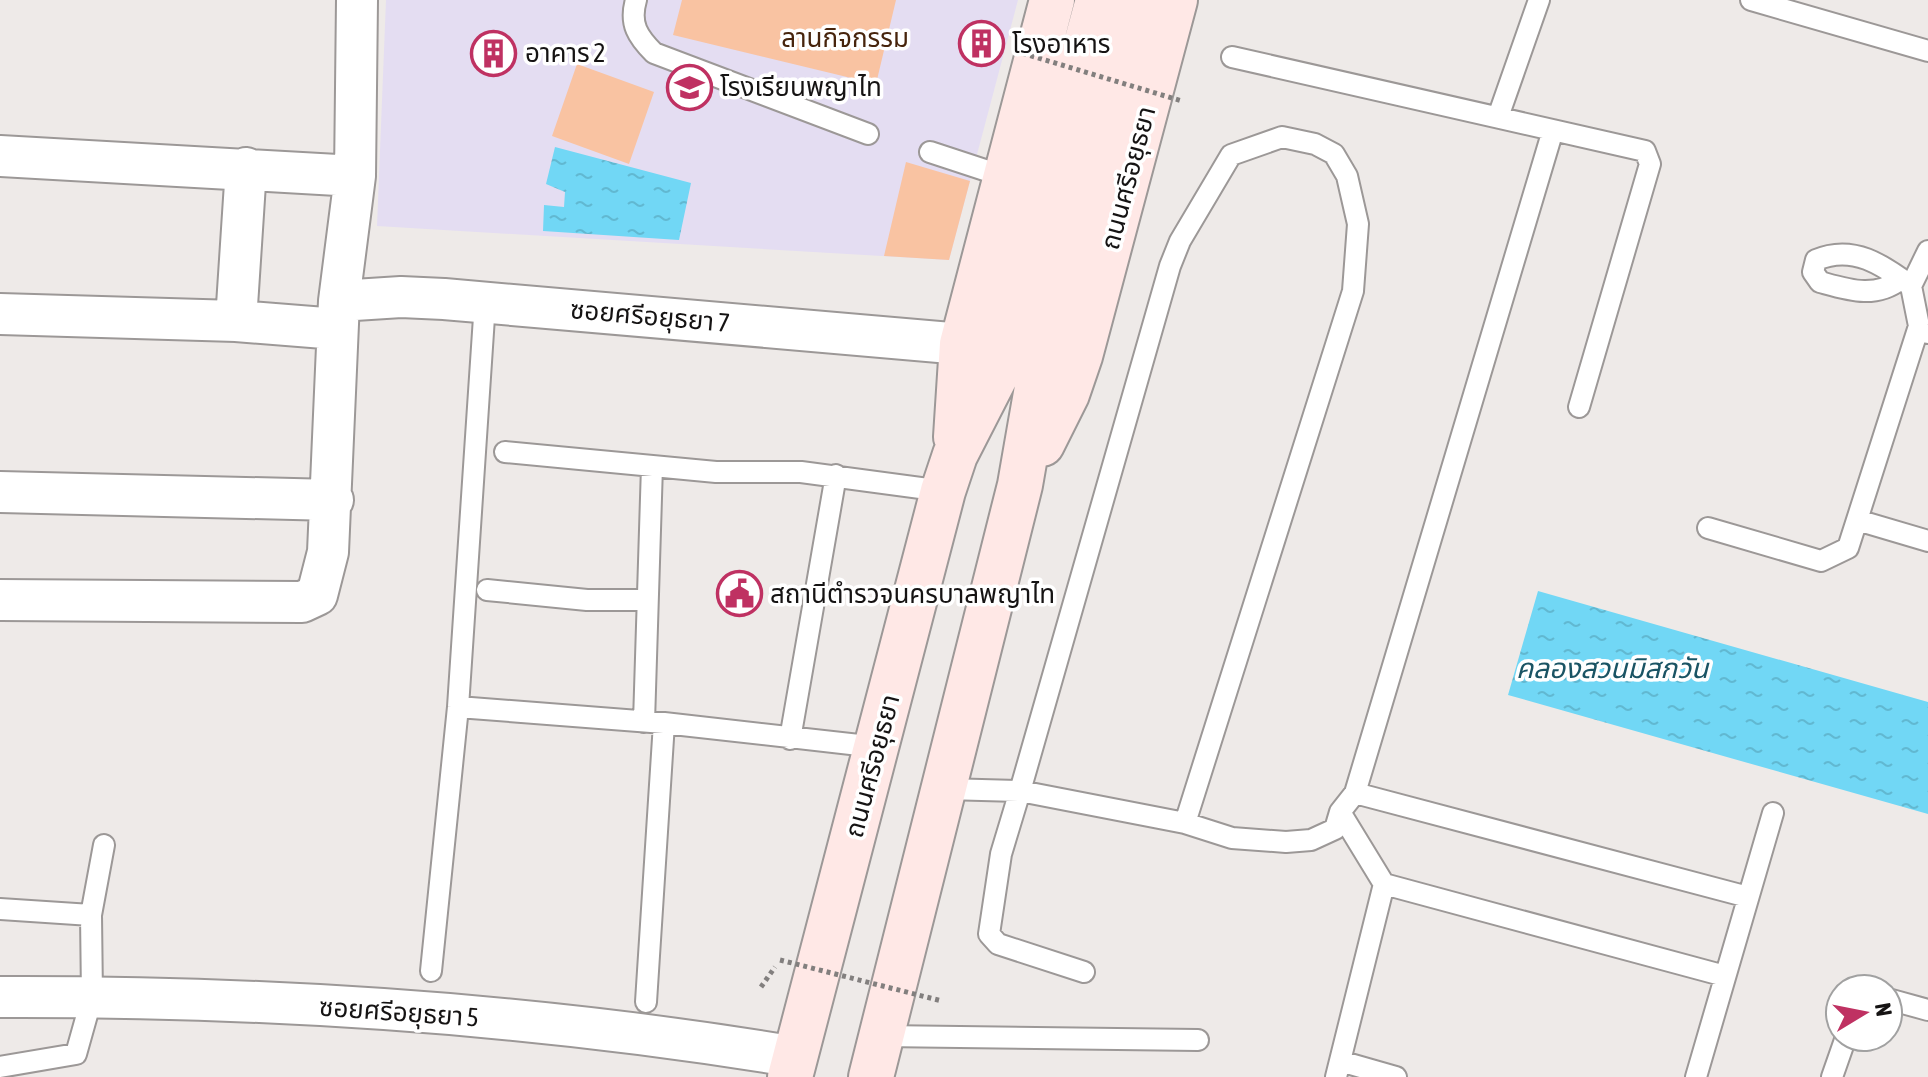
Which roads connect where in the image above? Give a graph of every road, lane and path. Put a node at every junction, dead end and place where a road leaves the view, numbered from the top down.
1 (357, 0) edge
2 (636, 0) edge
3 (1052, 0) edge
4 (1098, 0) edge
5 (1134, 0) edge
6 (1175, 0) edge
7 (1539, 0) edge
8 (1751, 0) edge
9 (1015, 51) dead end
10 (1928, 51) edge
11 (1232, 57) dead end
12 (1182, 101) dead end
13 (1498, 117) junction
14 (1553, 130) junction
15 (868, 134) dead end
16 (930, 152) dead end
17 (0, 156) edge
18 (246, 168) junction
19 (355, 176) junction
20 (1006, 177) junction
21 (1928, 251) edge
22 (485, 302) junction
23 (0, 314) edge
24 (338, 315) junction
25 (236, 321) junction
26 (1923, 330) edge
27 (962, 344) junction
28 (1579, 407) dead end
29 (505, 452) dead end
30 (652, 466) junction
31 (949, 473) junction
32 (836, 475) junction
33 (1020, 485) junction
34 (0, 492) edge
35 (333, 500) junction
36 (1857, 520) junction
37 (1708, 528) dead end
38 (1928, 541) edge
39 (487, 590) dead end
40 (0, 600) edge
41 (646, 600) junction
42 (458, 707) junction
43 (654, 722) junction
44 (790, 739) junction
45 (877, 747) junction
46 (945, 789) junction
47 (1020, 791) junction
48 (1355, 793) junction
49 (1340, 812) junction
50 (1773, 813) dead end
51 (1185, 823) junction
52 (104, 845) dead end
53 (1384, 884) junction
54 (1748, 897) junction
55 (0, 909) edge
56 (91, 915) junction
57 (431, 971) dead end
58 (1084, 972) dead end
59 (1725, 976) junction
60 (761, 987) dead end
61 (0, 997) edge
62 (92, 997) junction
63 (942, 1001) dead end
64 (646, 1002) dead end
65 (1904, 1003) edge
66 (1928, 1010) edge
67 (882, 1036) junction
68 (1198, 1040) dead end
69 (1840, 1053) edge
70 (0, 1067) edge
71 (793, 1067) edge
72 (1338, 1069) edge
73 (871, 1077) edge
74 (1396, 1077) edge
75 (1696, 1077) edge
76 (1832, 1077) edge

1 - 19 street
2 - 15 lane
3 - 20 main road, ถนนศรีอยุธยา
4 - 31 main road, ถนนศรีอยุธยา
5 - 33 main road, ถนนศรีอยุธยา
6 - 33 main road, ถนนศรีอยุธยา
7 - 13 lane
8 - 10 lane
9 - 12 path, bridge
11 - 13 lane
13 - 14 lane
14 - 28 lane
14 - 48 lane
16 - 20 lane
17 - 18 street
18 - 19 street
18 - 25 street
19 - 24 street
20 - 27 main road, ถนนศรีอยุธยา
21 - 26 lane
22 - 24 street, ซอยศรีอยุธยา 7
22 - 27 street, ซอยศรีอยุธยา 7
22 - 42 lane
23 - 25 street, ซอยศรีอยุธยา 7
24 - 25 street, ซอยศรีอยุธยา 7
24 - 35 street
26 - 36 lane
27 - 31 main road, ถนนศรีอยุธยา
29 - 30 lane
30 - 32 lane
30 - 41 lane
31 - 32 lane
31 - 45 main road, ถนนศรีอยุธยา
32 - 44 lane
33 - 46 main road, ถนนศรีอยุธยา
34 - 35 street
35 - 40 street
36 - 37 lane
36 - 38 lane
39 - 41 lane
41 - 43 lane
42 - 43 lane
42 - 57 lane
43 - 44 lane
43 - 64 lane
44 - 45 lane
45 - 71 main road, ถนนศรีอยุธยา
46 - 47 lane
46 - 67 main road, ถนนศรีอยุธยา
47 - 51 lane
47 - 51 lane
47 - 58 lane
48 - 49 lane
48 - 54 lane
49 - 51 lane
49 - 53 lane
50 - 54 lane
52 - 56 lane
53 - 59 lane
53 - 72 lane
54 - 59 lane
55 - 56 lane
56 - 62 lane
59 - 75 lane
60 - 63 path, bridge
61 - 62 street, ซอยศรีอยุธยา 5
62 - 70 lane
62 - 71 street, ซอยศรีอยุธยา 5
65 - 66 lane
67 - 68 lane
67 - 73 main road, ถนนศรีอยุธยา
69 - 76 lane
72 - 74 lane

